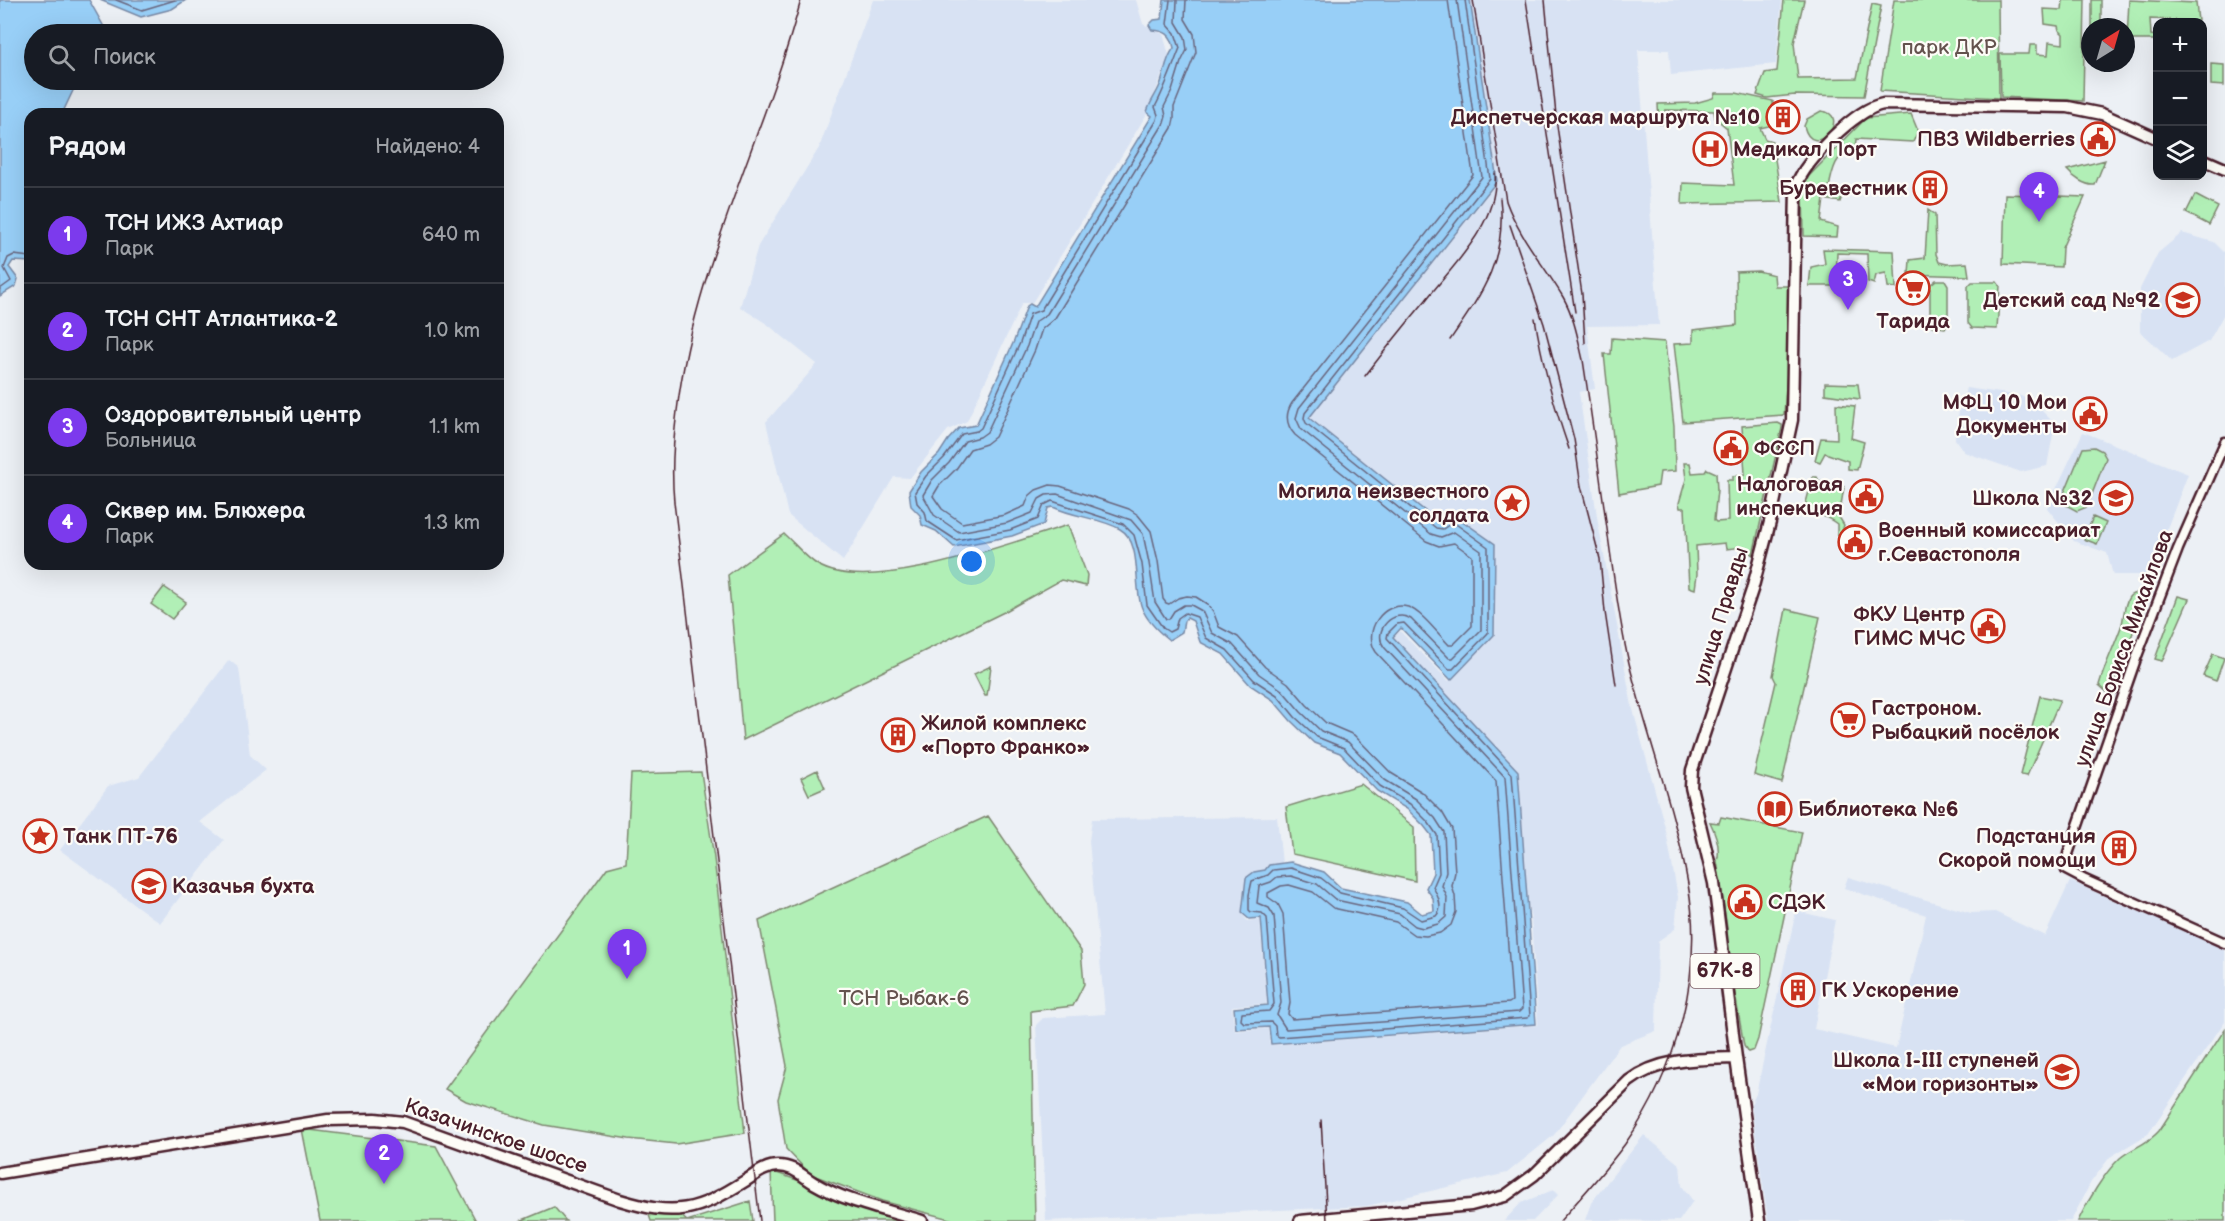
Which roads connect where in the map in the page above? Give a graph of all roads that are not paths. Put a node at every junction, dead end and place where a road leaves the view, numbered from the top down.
1 (2153, 137) edge
2 (2207, 161) edge
3 (2225, 169) edge
4 (2225, 442) edge
5 (2225, 942) edge
6 (1736, 1058) junction
7 (0, 1173) edge
8 (922, 1221) edge
9 (1300, 1221) edge
10 (1759, 1221) edge

1 - 6 main road, улица Правды / 67К-8
2 - 3 main road
4 - 5 street, улица Бориса Михайлова
6 - 9 main road
6 - 10 main road, 67К-8
7 - 8 main road, Казачинское шоссе

